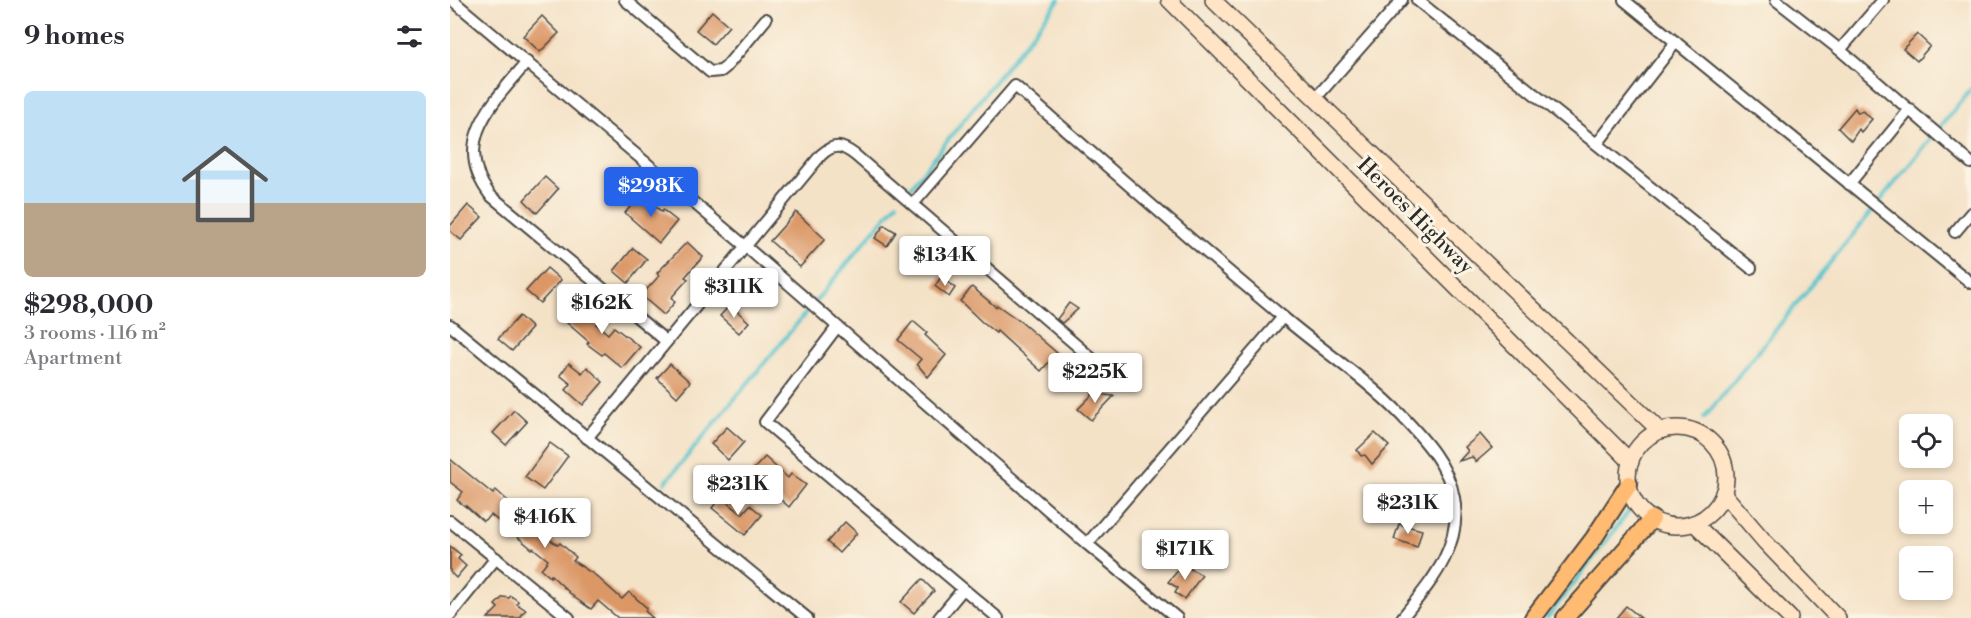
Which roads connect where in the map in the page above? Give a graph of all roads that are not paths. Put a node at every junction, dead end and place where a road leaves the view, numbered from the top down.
1 (452, 0) edge
2 (625, 0) edge
3 (1168, 0) edge
4 (1213, 0) edge
5 (1402, 0) edge
6 (1417, 0) edge
7 (1624, 0) edge
8 (1776, 0) edge
9 (1882, 0) edge
10 (766, 19) dead end
11 (1676, 42) junction
12 (1840, 50) junction
13 (527, 62) junction
14 (1314, 100) junction
15 (1910, 109) junction
16 (1596, 144) junction
17 (1971, 163) edge
18 (1849, 184) junction
19 (914, 204) junction
20 (1971, 213) edge
21 (1955, 232) dead end
22 (744, 245) junction
23 (1751, 268) dead end
24 (1971, 283) edge
25 (1283, 317) junction
26 (450, 325) edge
27 (837, 327) junction
28 (666, 341) junction
29 (1118, 381) dead end
30 (1660, 431) junction
31 (587, 438) junction
32 (1631, 462) junction
33 (1629, 484) junction
34 (1724, 493) junction
35 (1652, 519) junction
36 (450, 521) edge
37 (1694, 523) junction
38 (1087, 544) junction
39 (496, 558) junction
40 (963, 589) junction
41 (450, 615) edge
42 (569, 618) edge
43 (807, 618) edge
44 (939, 618) edge
45 (998, 618) edge
46 (1177, 618) edge
47 (1402, 618) edge
48 (1533, 618) edge
49 (1565, 618) edge
50 (1790, 618) edge
51 (1839, 618) edge

1 - 13 street
2 - 10 street
3 - 32 main road, Heroes Highway
4 - 14 main road, Heroes Highway
5 - 14 street
6 - 16 street
7 - 11 street
8 - 12 street
9 - 12 street
11 - 16 street
11 - 18 street
12 - 15 street
13 - 22 street
13 - 28 street
14 - 30 main road, Heroes Highway
15 - 17 street
15 - 18 street
16 - 23 street
18 - 24 street
19 - 22 street
19 - 25 street
19 - 29 street
20 - 21 street
22 - 27 street
22 - 28 street
25 - 38 street
25 - 47 street
26 - 31 street
27 - 38 street
27 - 40 street
28 - 31 street
30 - 32 main road
30 - 34 main road
31 - 43 street
32 - 33 main road
33 - 35 main road
33 - 48 main road
34 - 37 main road
34 - 51 main road
35 - 37 main road
35 - 49 main road
36 - 39 street
37 - 50 main road
38 - 46 street
39 - 41 street
39 - 42 street
40 - 44 street
40 - 45 street

